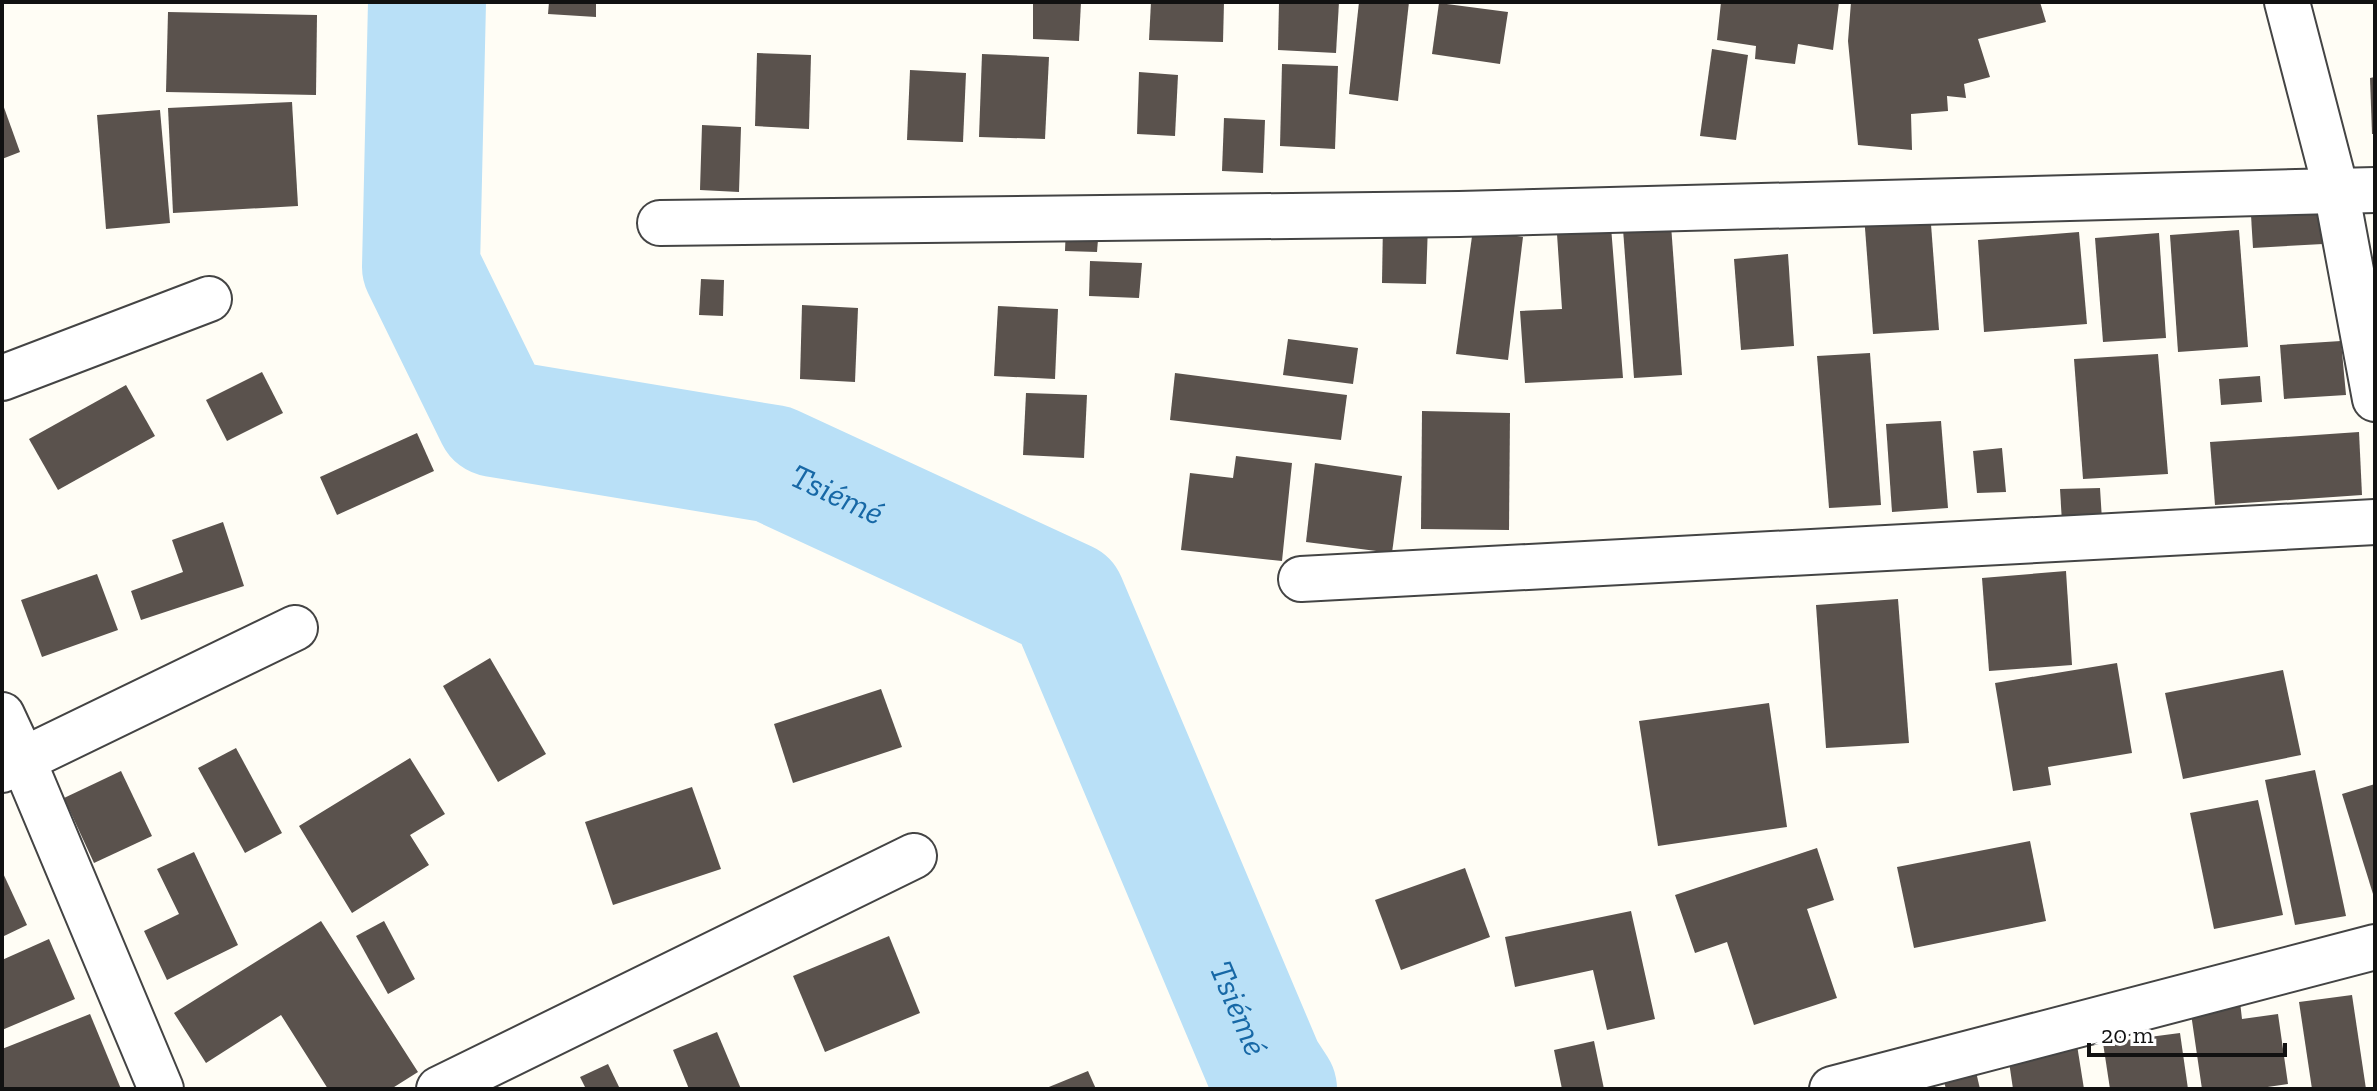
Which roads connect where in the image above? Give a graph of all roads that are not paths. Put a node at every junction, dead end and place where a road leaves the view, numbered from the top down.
1 (2287, 2) edge
2 (2356, 190) edge
3 (660, 223) dead end
4 (209, 299) dead end
5 (2, 378) edge
6 (2375, 399) edge
7 (2375, 522) edge
8 (1301, 579) dead end
9 (295, 628) dead end
10 (2, 715) edge
11 (13, 765) edge
12 (914, 856) dead end
13 (2375, 947) edge
14 (161, 1089) edge
15 (439, 1089) edge
16 (1832, 1089) edge

1 - 2 street
2 - 3 street
2 - 6 street
4 - 5 street
7 - 8 street
9 - 11 street
10 - 11 street
11 - 14 street
12 - 15 street
13 - 16 street

